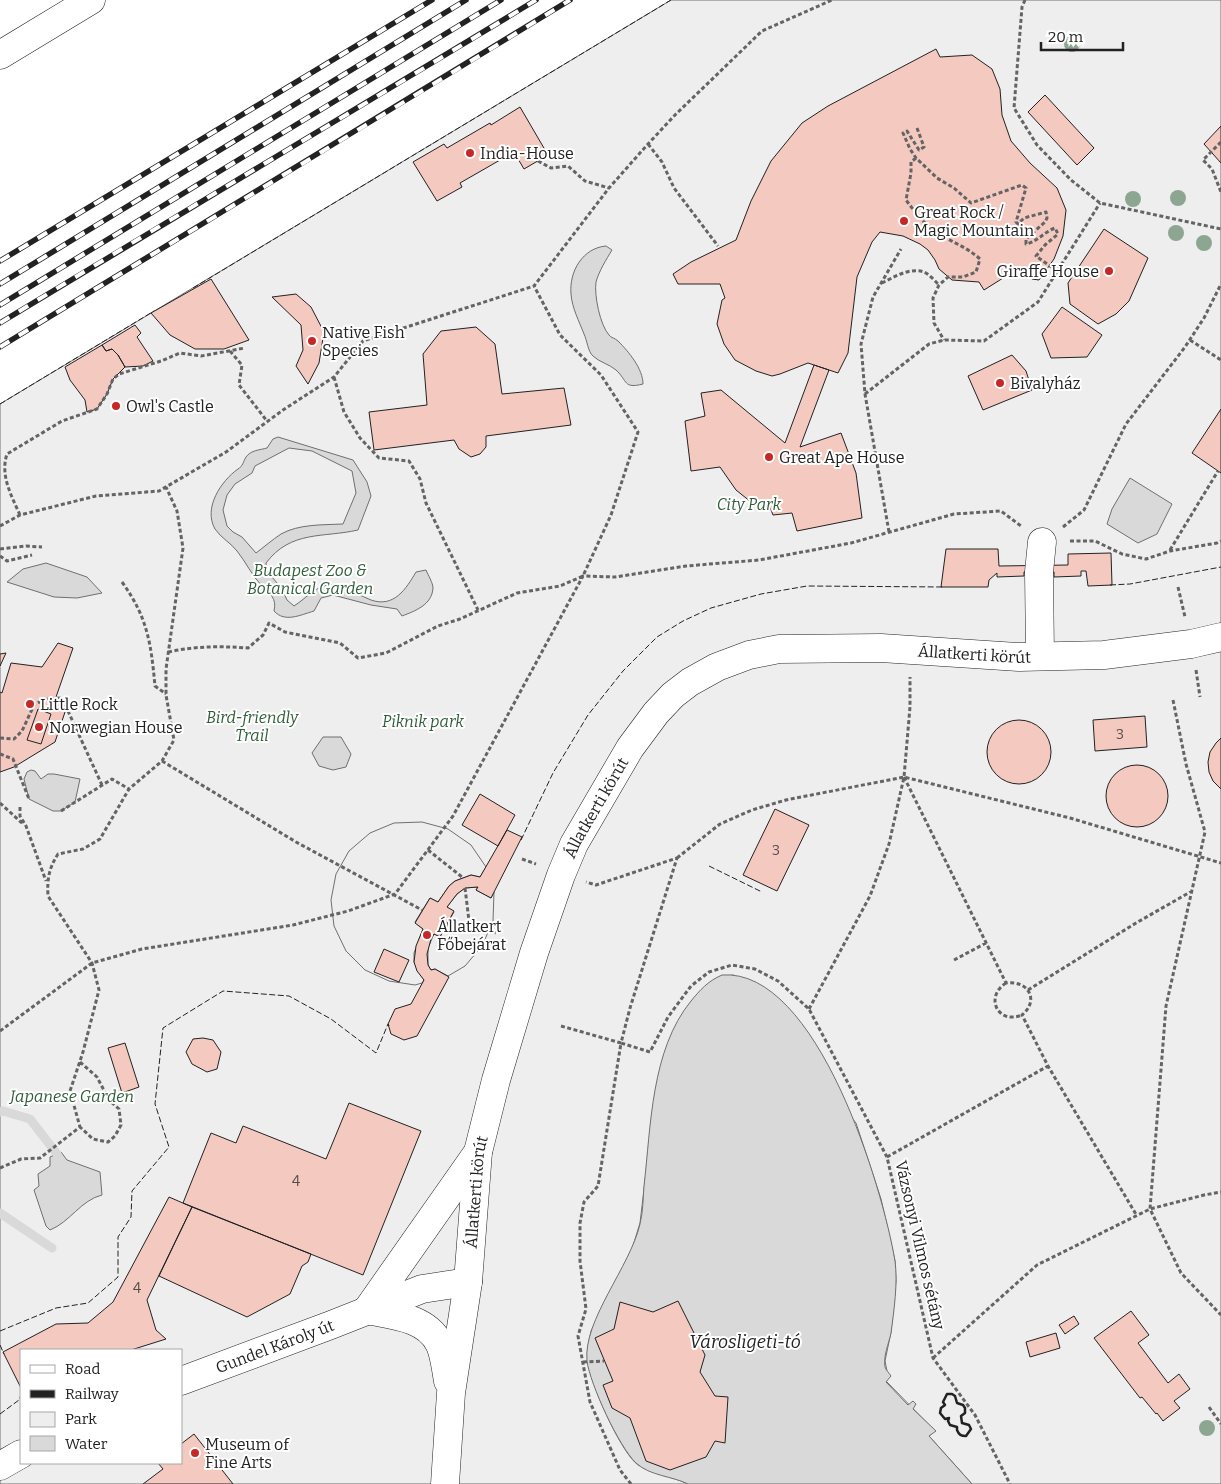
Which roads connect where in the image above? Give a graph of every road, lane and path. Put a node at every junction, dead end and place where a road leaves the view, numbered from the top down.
1 (91, 0) edge
2 (832, 0) edge
3 (1025, 0) edge
4 (0, 55) edge
5 (917, 128) dead end
6 (1221, 142) edge
7 (648, 144) junction
8 (916, 158) junction
9 (538, 160) dead end
10 (609, 188) junction
11 (1221, 192) edge
12 (1100, 203) junction
13 (1221, 229) edge
14 (718, 246) dead end
15 (901, 250) dead end
16 (1057, 271) junction
17 (881, 284) junction
18 (1221, 284) edge
19 (939, 285) junction
20 (534, 286) junction
21 (944, 340) junction
22 (1190, 340) junction
23 (245, 348) dead end
24 (230, 351) junction
25 (1221, 360) edge
26 (334, 377) junction
27 (865, 394) junction
28 (267, 422) junction
29 (1218, 472) dead end
30 (1, 473) edge
31 (166, 487) junction
32 (20, 515) junction
33 (0, 526) edge
34 (889, 532) junction
35 (1221, 541) edge
36 (1042, 542) junction
37 (42, 547) dead end
38 (0, 549) edge
39 (1170, 551) junction
40 (32, 555) dead end
41 (0, 556) edge
42 (583, 576) junction
43 (122, 582) dead end
44 (478, 610) junction
45 (1221, 637) edge
46 (910, 650) junction
47 (168, 652) junction
48 (1040, 656) junction
49 (166, 695) junction
50 (1173, 700) dead end
51 (0, 738) edge
52 (0, 754) edge
53 (162, 761) junction
54 (904, 777) junction
55 (102, 785) junction
56 (129, 789) junction
57 (28, 799) dead end
58 (0, 803) edge
59 (20, 807) dead end
60 (61, 811) dead end
61 (26, 826) junction
62 (428, 850) junction
63 (1200, 856) junction
64 (522, 858) dead end
65 (677, 858) junction
66 (1221, 863) edge
67 (561, 875) junction
68 (462, 877) dead end
69 (47, 884) junction
70 (465, 888) dead end
71 (1192, 891) junction
72 (395, 894) junction
73 (422, 910) dead end
74 (447, 925) dead end
75 (470, 929) junction
76 (497, 933) dead end
77 (986, 943) junction
78 (954, 960) dead end
79 (92, 963) junction
80 (1006, 983) junction
81 (1028, 990) junction
82 (809, 1008) junction
83 (1022, 1015) junction
84 (561, 1026) dead end
85 (0, 1032) edge
86 (621, 1043) junction
87 (80, 1062) junction
88 (1048, 1066) junction
89 (80, 1127) junction
90 (478, 1152) junction
91 (887, 1157) junction
92 (0, 1168) edge
93 (1221, 1192) edge
94 (1150, 1209) junction
95 (1137, 1216) junction
96 (468, 1282) junction
97 (367, 1310) junction
98 (1221, 1315) edge
99 (933, 1358) junction
100 (604, 1361) dead end
101 (583, 1362) junction
102 (182, 1381) edge
103 (451, 1393) junction
104 (1208, 1407) dead end
105 (1221, 1424) edge
106 (20, 1455) edge
107 (0, 1466) edge
108 (445, 1484) edge
109 (631, 1484) edge
110 (1010, 1484) edge

1 - 4 street
2 - 7 path
3 - 12 path
5 - 8 path
6 - 11 path
7 - 10 path
7 - 14 path
8 - 16 path
8 - 19 path
9 - 10 path
10 - 20 path
12 - 13 path
12 - 16 path
15 - 17 path
16 - 21 path
17 - 19 path
17 - 27 path
18 - 22 path
19 - 21 path
20 - 26 path
20 - 42 path
21 - 27 path
22 - 25 path
22 - 36 path
23 - 24 path
24 - 28 path
24 - 30 path
26 - 28 path
26 - 44 path
27 - 34 path
28 - 31 path
29 - 39 path
30 - 32 path
31 - 32 path
31 - 47 path
32 - 33 path
34 - 36 path
34 - 42 path
35 - 39 path
36 - 39 path
36 - 48 street
37 - 38 path
40 - 41 path
42 - 44 path
42 - 62 path
43 - 49 path
44 - 47 path
45 - 48 street, Állatkerti körút
46 - 48 street, Állatkerti körút
46 - 54 path
46 - 67 street, Állatkerti körút
47 - 49 path
49 - 53 path
50 - 63 path
51 - 55 path
52 - 57 path
53 - 56 path
53 - 72 path
54 - 63 path
54 - 65 path
54 - 77 path
54 - 82 path
55 - 56 path
55 - 60 path
56 - 69 path
58 - 61 path
59 - 61 path
61 - 69 path
62 - 68 path
62 - 72 path
63 - 66 path
63 - 71 path
64 - 67 path
65 - 67 path
65 - 86 path
67 - 90 street, Állatkerti körút
69 - 79 path
70 - 75 path
71 - 81 path
71 - 94 path
72 - 73 path
72 - 79 path
74 - 75 path
75 - 76 path
77 - 78 path
77 - 80 path
79 - 85 path
79 - 87 path
80 - 81 path
80 - 83 path
81 - 83 path
82 - 86 path
82 - 91 path, Vázsonyi Vilmos sétány
83 - 88 path
84 - 86 path
86 - 101 path
87 - 89 path
87 - 89 path
88 - 91 path
88 - 95 path
89 - 92 path
90 - 96 street, Állatkerti körút
90 - 97 street
91 - 99 path, Vázsonyi Vilmos sétány
93 - 94 path
94 - 95 path
94 - 98 path
95 - 99 path
96 - 97 street, Gundel Károly út
96 - 103 street, Állatkerti körút
97 - 102 street, Gundel Károly út
97 - 103 street
99 - 110 path, Vázsonyi Vilmos sétány
100 - 101 path
101 - 109 path
103 - 108 street, Állatkerti körút
104 - 105 path
106 - 107 street

